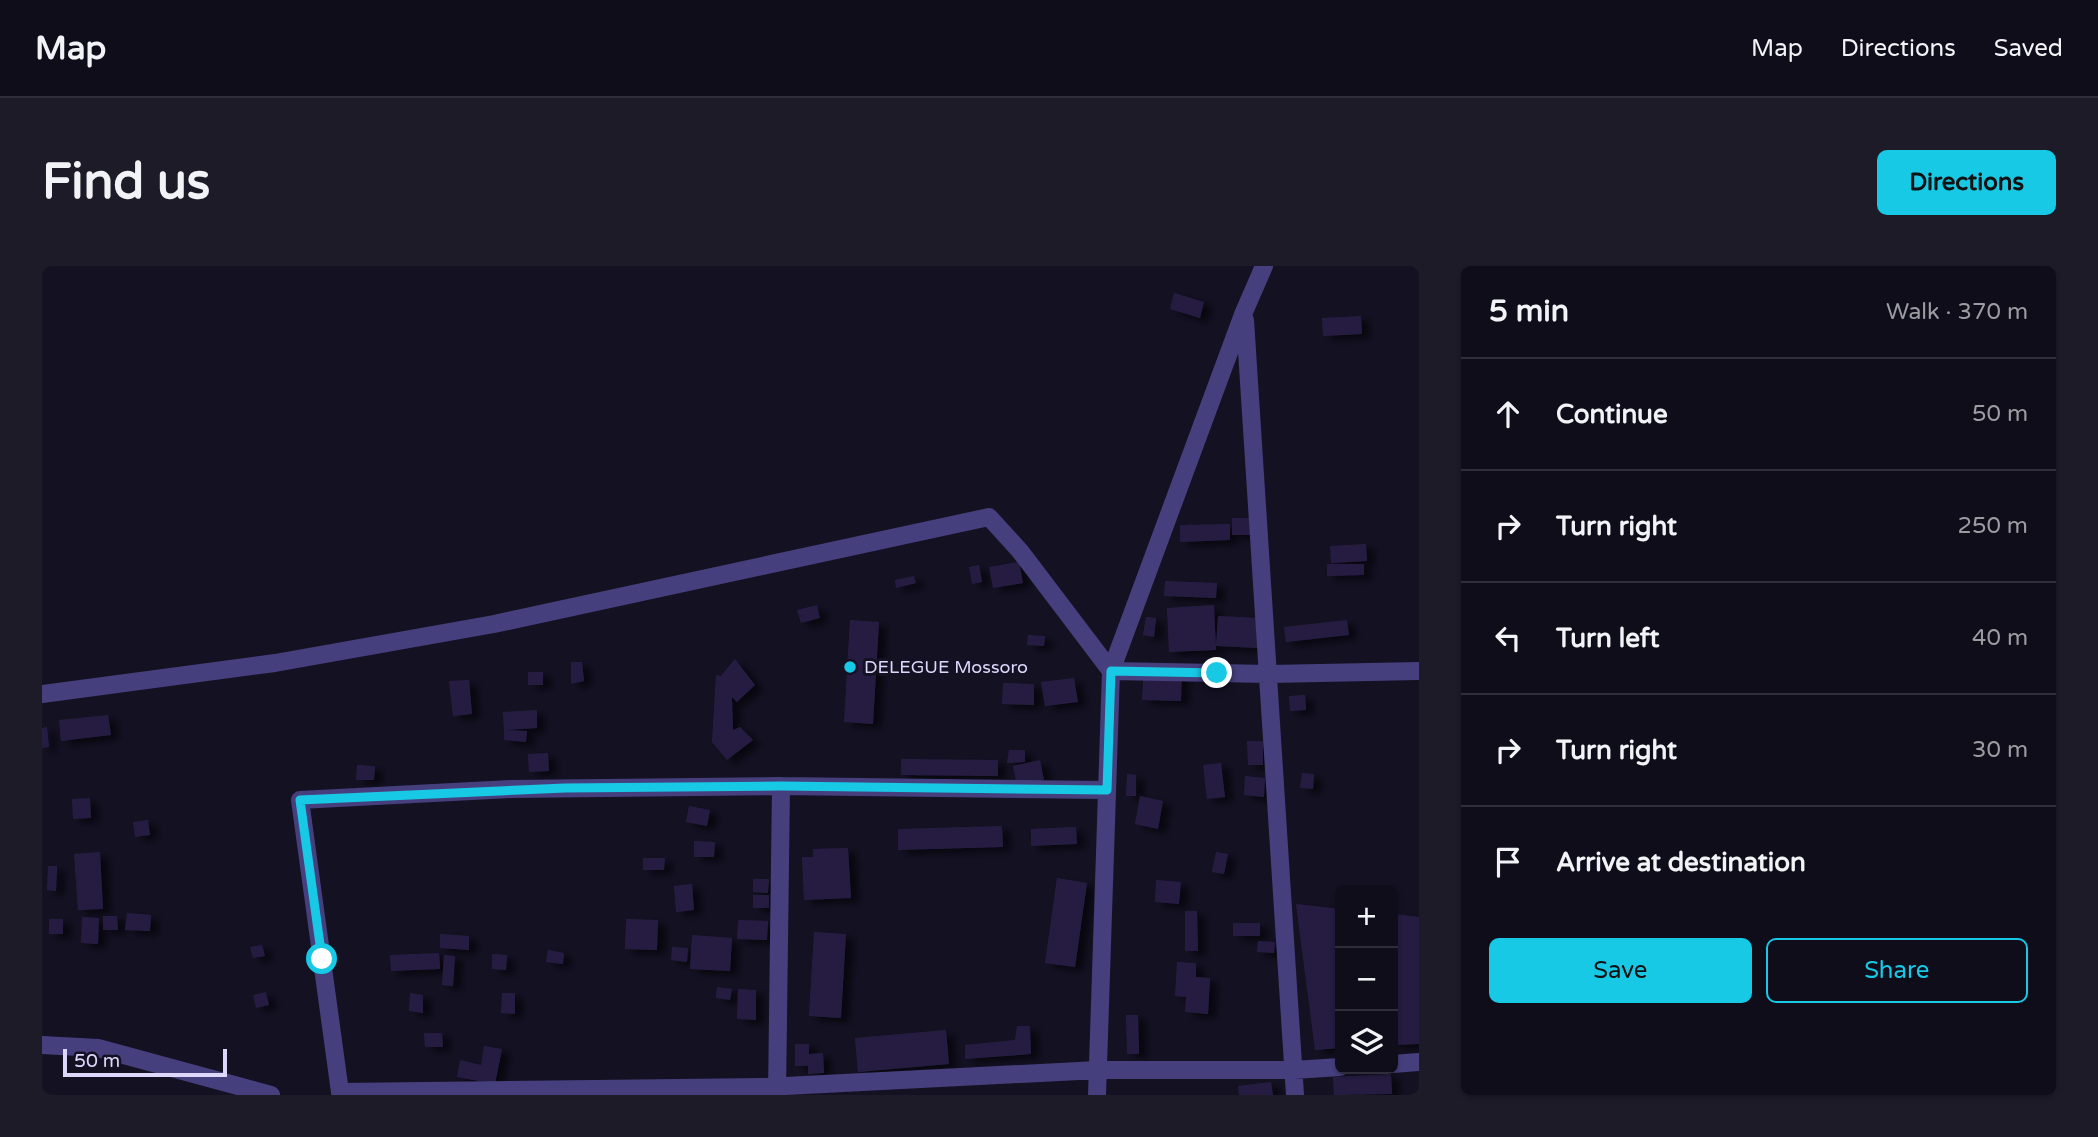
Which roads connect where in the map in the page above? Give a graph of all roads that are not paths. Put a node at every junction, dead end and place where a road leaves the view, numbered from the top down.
1 (1264, 266) edge
2 (1244, 312) junction
3 (1111, 671) junction
4 (1419, 671) edge
5 (1269, 674) junction
6 (42, 694) edge
7 (781, 786) junction
8 (1107, 790) junction
9 (42, 1045) edge
10 (1419, 1062) edge
11 (1398, 1063) edge
12 (1335, 1067) edge
13 (1098, 1070) junction
14 (1294, 1070) junction
15 (933, 1087) edge
16 (777, 1091) edge
17 (338, 1093) edge
18 (271, 1095) edge
19 (1097, 1095) edge
20 (1295, 1095) edge

1 - 2 street
2 - 3 street
2 - 5 street
3 - 5 street
3 - 6 street
3 - 8 street
4 - 5 street
5 - 14 street
7 - 8 street
7 - 16 street
7 - 17 street
8 - 13 street
9 - 18 street
10 - 11 street
12 - 14 street
13 - 14 street
13 - 15 street
13 - 19 street
14 - 20 street
15 - 16 street
16 - 17 street

